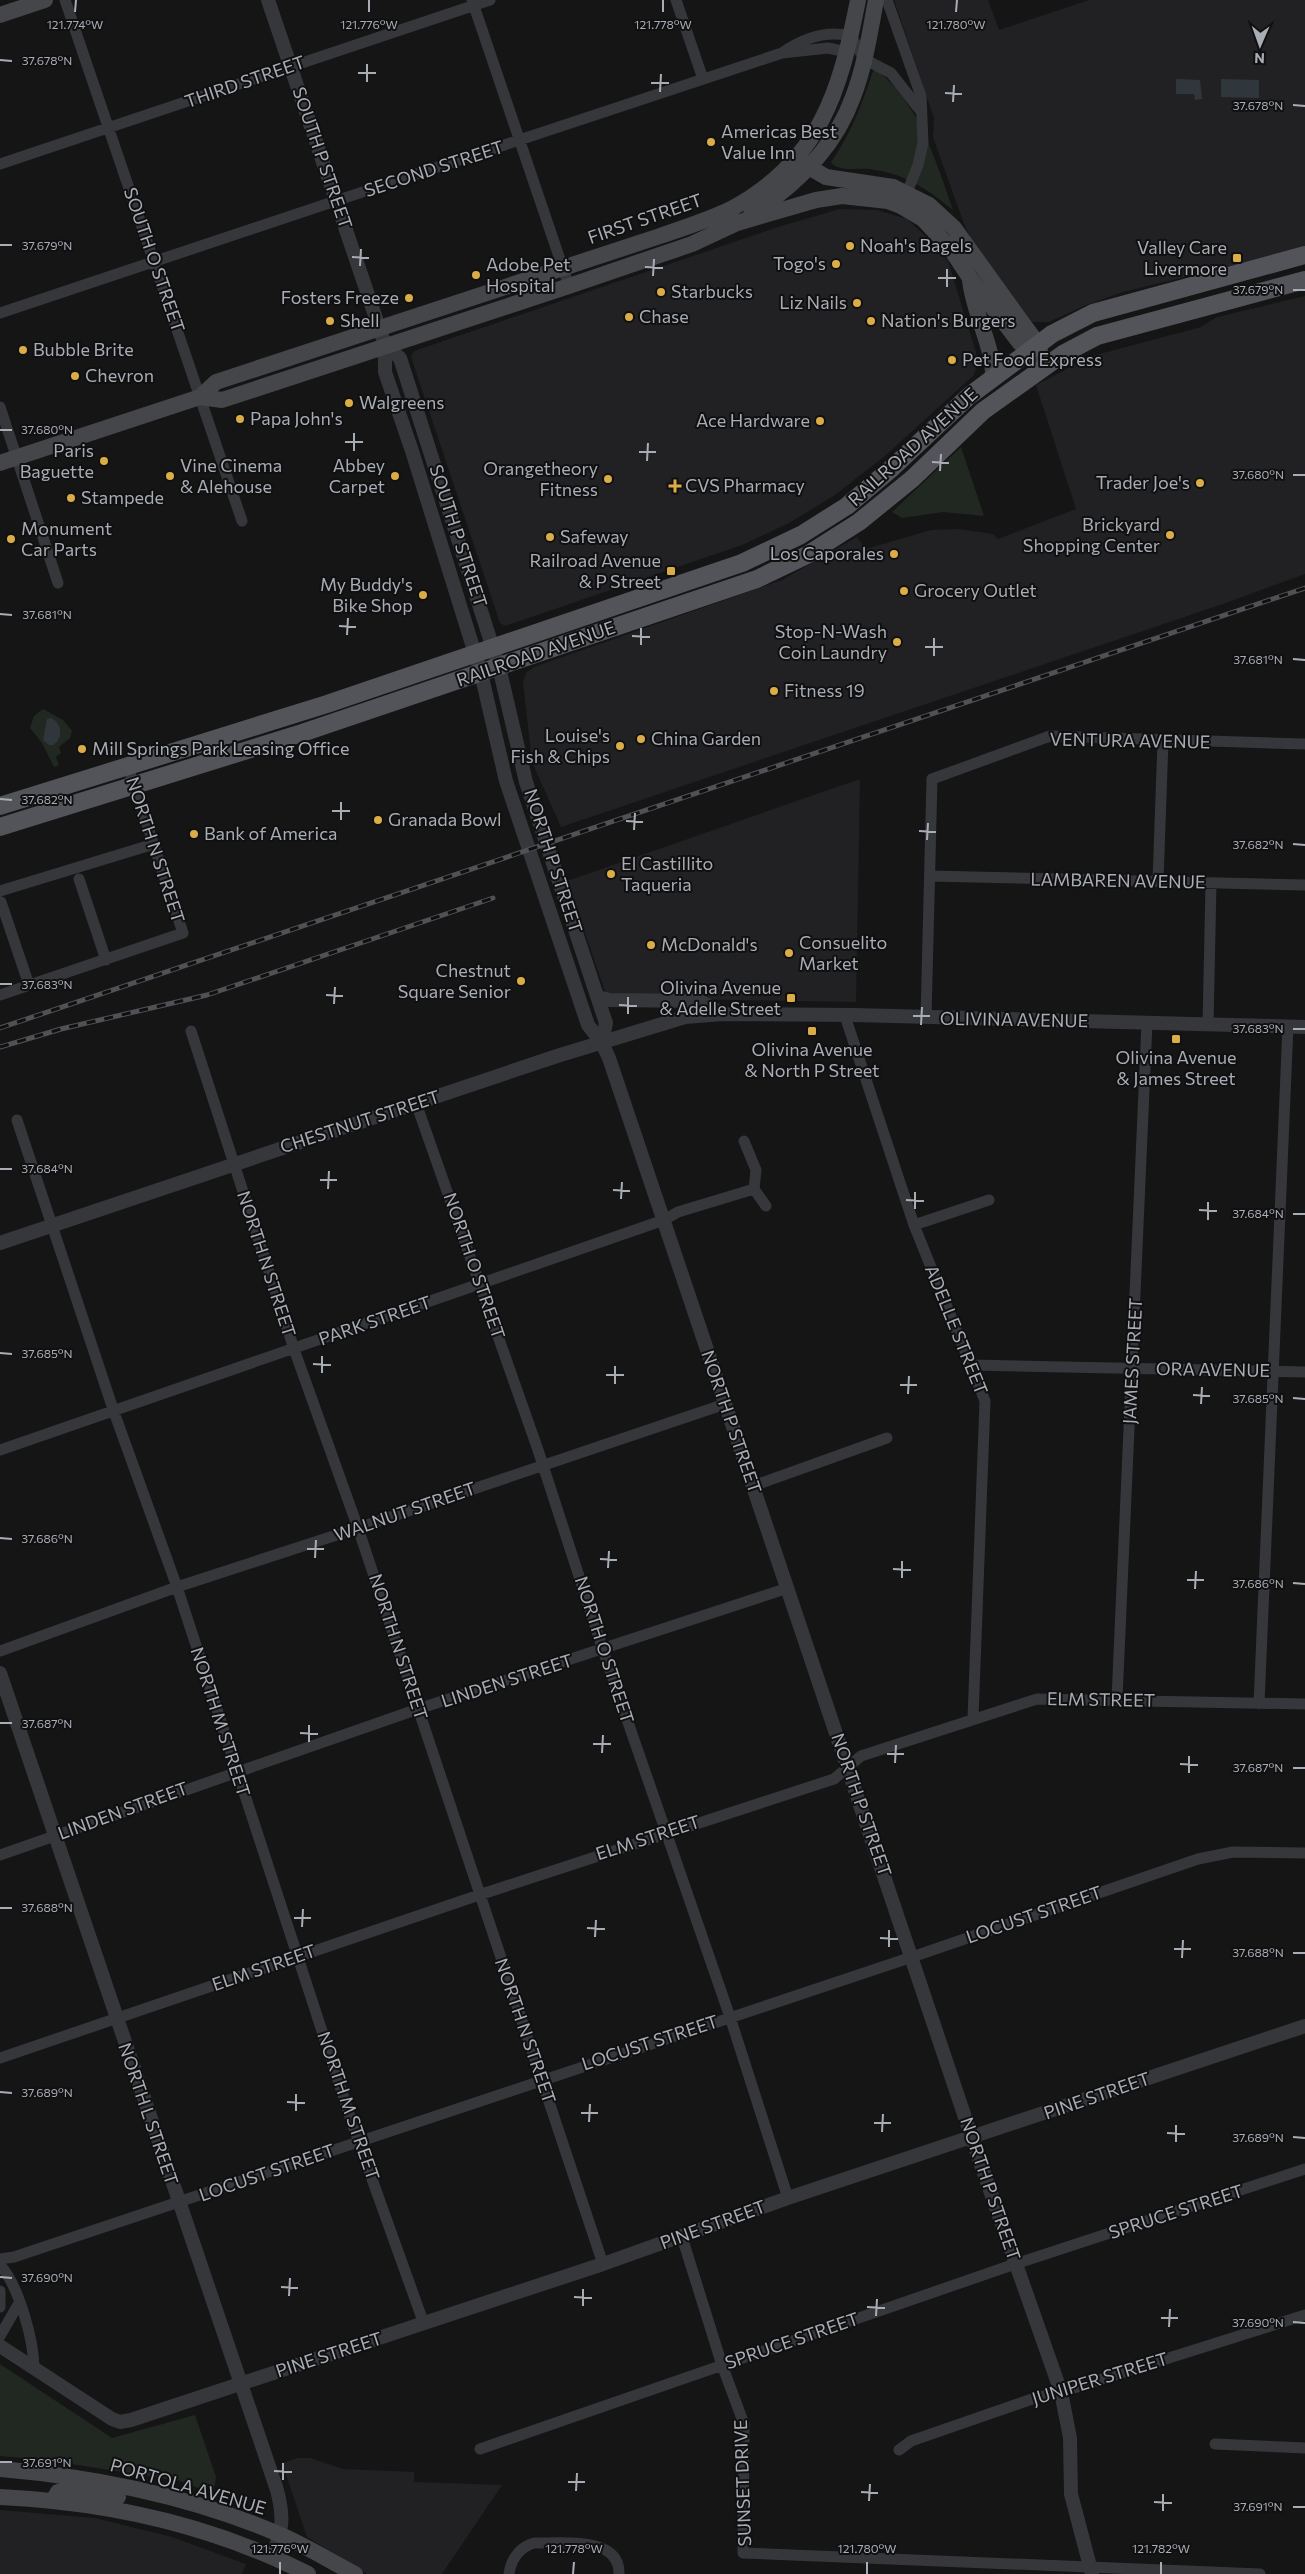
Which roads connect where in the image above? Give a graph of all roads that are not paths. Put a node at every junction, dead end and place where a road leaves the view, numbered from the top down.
1 (45, 0) edge
2 (66, 0) edge
3 (268, 0) edge
4 (490, 0) edge
5 (676, 0) edge
6 (858, 0) edge
7 (876, 0) edge
8 (887, 0) edge
9 (473, 3) edge
10 (0, 15) edge
11 (851, 36) junction
12 (847, 52) junction
13 (782, 53) junction
14 (864, 59) junction
15 (291, 66) junction
16 (703, 80) junction
17 (920, 110) junction
18 (109, 127) junction
19 (520, 141) junction
20 (801, 163) junction
21 (0, 164) edge
22 (904, 199) junction
23 (336, 200) junction
24 (737, 223) junction
25 (1305, 256) edge
26 (154, 261) junction
27 (563, 268) junction
28 (970, 278) junction
29 (1305, 280) edge
30 (569, 286) junction
31 (0, 313) edge
32 (380, 328) junction
33 (385, 345) junction
34 (1032, 347) junction
35 (1045, 366) junction
36 (993, 377) junction
37 (200, 397) junction
38 (0, 407) edge
39 (16, 458) junction
40 (0, 464) edge
41 (242, 521) dead end
42 (58, 583) dead end
43 (493, 648) junction
44 (475, 654) junction
45 (499, 667) junction
46 (481, 673) junction
47 (1163, 741) junction
48 (1305, 744) edge
49 (128, 767) junction
50 (134, 785) junction
51 (0, 806) edge
52 (0, 826) edge
53 (154, 844) junction
54 (930, 876) junction
55 (79, 879) dead end
56 (1158, 882) junction
57 (1211, 883) junction
58 (1305, 885) edge
59 (1, 896) edge
60 (106, 960) junction
61 (29, 985) junction
62 (0, 995) edge
63 (598, 997) junction
64 (723, 1014) junction
65 (845, 1016) junction
66 (926, 1018) junction
67 (1147, 1023) junction
68 (1208, 1025) junction
69 (1288, 1026) junction
70 (1305, 1027) edge
71 (191, 1031) dead end
72 (602, 1043) junction
73 (416, 1103) junction
74 (17, 1120) dead end
75 (744, 1141) dead end
76 (232, 1164) junction
77 (754, 1189) junction
78 (990, 1200) dead end
79 (766, 1206) dead end
80 (664, 1220) junction
81 (53, 1224) junction
82 (914, 1224) junction
83 (0, 1243) edge
84 (481, 1283) junction
85 (294, 1349) junction
86 (971, 1365) junction
87 (1133, 1368) junction
88 (1272, 1371) junction
89 (1305, 1372) edge
90 (725, 1404) junction
91 (114, 1412) junction
92 (887, 1438) dead end
93 (0, 1450) edge
94 (543, 1464) junction
95 (753, 1486) junction
96 (358, 1528) junction
97 (177, 1587) junction
98 (788, 1588) junction
99 (603, 1650) junction
100 (0, 1651) edge
101 (0, 1673) edge
102 (1117, 1699) junction
103 (1259, 1704) junction
104 (1305, 1704) edge
105 (418, 1709) junction
106 (973, 1718) junction
107 (848, 1766) junction
108 (236, 1771) junction
109 (666, 1832) junction
110 (55, 1836) junction
111 (1305, 1853) edge
112 (0, 1855) edge
113 (479, 1895) junction
114 (298, 1956) junction
115 (912, 1957) junction
116 (730, 2017) junction
117 (116, 2019) junction
118 (1305, 2026) edge
119 (0, 2058) edge
120 (541, 2080) junction
121 (972, 2138) junction
122 (360, 2142) junction
123 (1305, 2170) edge
124 (788, 2198) junction
125 (178, 2202) junction
126 (682, 2237) junction
127 (0, 2259) edge
128 (603, 2264) junction
129 (1015, 2264) junction
130 (0, 2265) edge
131 (0, 2291) edge
132 (19, 2302) junction
133 (0, 2307) edge
134 (1305, 2314) edge
135 (424, 2324) junction
136 (0, 2336) edge
137 (0, 2346) edge
138 (722, 2365) junction
139 (34, 2369) junction
140 (241, 2384) junction
141 (1061, 2392) junction
142 (1215, 2444) dead end
143 (1305, 2448) edge
144 (480, 2449) dead end
145 (898, 2450) dead end
146 (0, 2470) edge
147 (163, 2496) junction
148 (0, 2497) edge
149 (54, 2499) junction
150 (281, 2535) junction
151 (272, 2556) junction
152 (959, 2569) edge
153 (1091, 2571) edge
154 (308, 2574) edge
155 (355, 2574) edge
156 (509, 2574) edge
157 (618, 2574) edge
158 (1260, 2574) edge

1 - 10 main road
2 - 18 street, SOUTH O STREET
3 - 15 street, SOUTH P STREET
4 - 9 street, THIRD STREET
5 - 16 street
6 - 11 main road
7 - 14 main road
8 - 17 street
9 - 15 street, THIRD STREET
9 - 19 street
11 - 12 main road
11 - 13 street, SECOND STREET
11 - 14 street
12 - 13 street, SECOND STREET
12 - 20 main road
13 - 16 street, SECOND STREET
14 - 17 street
14 - 20 main road
15 - 18 street, THIRD STREET
15 - 23 street, SOUTH P STREET
16 - 19 street, SECOND STREET
17 - 22 street
18 - 21 street, THIRD STREET
18 - 26 street, SOUTH O STREET
19 - 23 street, SECOND STREET
19 - 27 street
20 - 22 main road
20 - 24 main road, FIRST STREET
20 - 27 main road, FIRST STREET
22 - 24 main road, FIRST STREET
22 - 28 main road
22 - 34 main road
23 - 26 street, SECOND STREET
23 - 32 street, SOUTH P STREET
24 - 30 main road, FIRST STREET
25 - 34 main road, RAILROAD AVENUE
26 - 31 street, SECOND STREET
26 - 37 street, SOUTH O STREET
27 - 30 street
27 - 32 main road, FIRST STREET
28 - 34 main road
28 - 36 main road
29 - 35 main road, RAILROAD AVENUE
30 - 33 main road, FIRST STREET
32 - 33 street, SOUTH P STREET
32 - 37 main road, FIRST STREET
33 - 37 main road, FIRST STREET
33 - 43 street, SOUTH P STREET
33 - 44 street, SOUTH P STREET
34 - 35 main road
34 - 36 main road, RAILROAD AVENUE
35 - 45 main road, RAILROAD AVENUE
36 - 43 main road, RAILROAD AVENUE
37 - 39 main road, FIRST STREET
37 - 41 street, SOUTH O STREET
38 - 39 street
39 - 40 main road, FIRST STREET
39 - 42 street
43 - 44 main road, RAILROAD AVENUE
43 - 45 street, NORTH P STREET
44 - 46 street, NORTH P STREET
44 - 49 main road, RAILROAD AVENUE
45 - 46 main road, RAILROAD AVENUE
45 - 63 street, NORTH P STREET
46 - 50 main road, RAILROAD AVENUE
46 - 72 street, NORTH P STREET
47 - 48 street, VENTURA AVENUE
47 - 54 street, VENTURA AVENUE
47 - 56 street
49 - 50 street, NORTH N STREET
49 - 51 main road, RAILROAD AVENUE
50 - 52 main road, RAILROAD AVENUE
50 - 53 street, NORTH N STREET
53 - 59 street
53 - 60 street, NORTH N STREET
54 - 56 street, LAMBAREN AVENUE
54 - 66 street
55 - 60 street
56 - 57 street, LAMBAREN AVENUE
57 - 58 street, LAMBAREN AVENUE
57 - 68 street
59 - 61 street
60 - 61 street
61 - 62 street
63 - 64 street
63 - 72 street, NORTH P STREET
64 - 65 street, OLIVINA AVENUE
64 - 72 street, CHESTNUT STREET
65 - 66 street, OLIVINA AVENUE
65 - 82 street, ADELLE STREET
66 - 67 street, OLIVINA AVENUE
67 - 68 street, OLIVINA AVENUE
67 - 87 street, JAMES STREET
68 - 69 street, OLIVINA AVENUE
69 - 70 street, OLIVINA AVENUE
69 - 88 street
71 - 76 street, NORTH N STREET
72 - 73 street, CHESTNUT STREET
72 - 80 street, NORTH P STREET
73 - 76 street, CHESTNUT STREET
73 - 84 street, NORTH O STREET
74 - 81 street, NORTH M STREET
75 - 77 street
76 - 81 street, CHESTNUT STREET
76 - 85 street, NORTH N STREET
77 - 79 street
77 - 80 street, PARK STREET
78 - 82 street
80 - 84 street, PARK STREET
80 - 90 street, NORTH P STREET
81 - 83 street, CHESTNUT STREET
81 - 91 street, NORTH M STREET
82 - 86 street, ADELLE STREET
84 - 85 street, PARK STREET
84 - 94 street, NORTH O STREET
85 - 91 street, PARK STREET
85 - 96 street, NORTH N STREET
86 - 87 street, ORA AVENUE
86 - 106 street, ADELLE STREET
87 - 88 street, ORA AVENUE
87 - 102 street, JAMES STREET
88 - 89 street, ORA AVENUE
88 - 103 street
90 - 94 street, WALNUT STREET
90 - 95 street, NORTH P STREET
91 - 93 street, PARK STREET
91 - 97 street, NORTH M STREET
92 - 95 street
94 - 96 street, WALNUT STREET
94 - 99 street, NORTH O STREET
95 - 98 street, NORTH P STREET
96 - 97 street, WALNUT STREET
96 - 105 street, NORTH N STREET
97 - 100 street, WALNUT STREET
97 - 108 street, NORTH M STREET
98 - 99 street, LINDEN STREET
98 - 107 street, NORTH P STREET
99 - 105 street, LINDEN STREET
99 - 109 street, NORTH O STREET
101 - 110 street, NORTH L STREET
102 - 103 street, ELM STREET
102 - 106 street, ELM STREET
103 - 104 street, ELM STREET
105 - 108 street, LINDEN STREET
105 - 113 street, NORTH N STREET
106 - 107 street, ELM STREET
107 - 109 street, ELM STREET
107 - 115 street, NORTH P STREET
108 - 110 street, LINDEN STREET
108 - 114 street, NORTH M STREET
109 - 113 street, ELM STREET
109 - 116 street, NORTH O STREET
110 - 112 street, LINDEN STREET
110 - 117 street, NORTH L STREET
111 - 115 street, LOCUST STREET
113 - 114 street, ELM STREET
113 - 120 street, NORTH N STREET
114 - 117 street, ELM STREET
114 - 122 street, NORTH M STREET
115 - 116 street, LOCUST STREET
115 - 121 street, NORTH P STREET
116 - 120 street, LOCUST STREET
116 - 124 street, NORTH O STREET
117 - 119 street, ELM STREET
117 - 125 street, NORTH L STREET
118 - 121 street, PINE STREET
120 - 122 street, LOCUST STREET
120 - 128 street, NORTH N STREET
121 - 124 street, PINE STREET
121 - 129 street, NORTH P STREET
122 - 125 street, LOCUST STREET
122 - 135 street, NORTH M STREET
123 - 129 street, SPRUCE STREET
124 - 126 street, PINE STREET
125 - 127 street, LOCUST STREET
125 - 140 street, NORTH L STREET
126 - 128 street, PINE STREET
126 - 138 street, SUNSET DRIVE
128 - 135 street, PINE STREET
129 - 138 street, SPRUCE STREET
129 - 141 street, NORTH P STREET
130 - 132 street
131 - 133 street
132 - 136 street
132 - 139 street
134 - 141 street, JUNIPER STREET
135 - 140 street, PINE STREET
137 - 139 street
138 - 144 street, SPRUCE STREET
138 - 152 street, SUNSET DRIVE
139 - 140 street, PINE STREET
140 - 150 street, NORTH L STREET
141 - 145 street, JUNIPER STREET
141 - 153 street, NORTH P STREET
142 - 143 street
146 - 147 main road, PORTOLA AVENUE
147 - 149 main road
147 - 150 main road, PORTOLA AVENUE
148 - 149 main road
149 - 151 main road
150 - 151 street, NORTH L STREET
150 - 155 main road, PORTOLA AVENUE
151 - 154 main road
152 - 153 street, SUNSET DRIVE
153 - 158 street, SUNSET DRIVE
156 - 157 street

